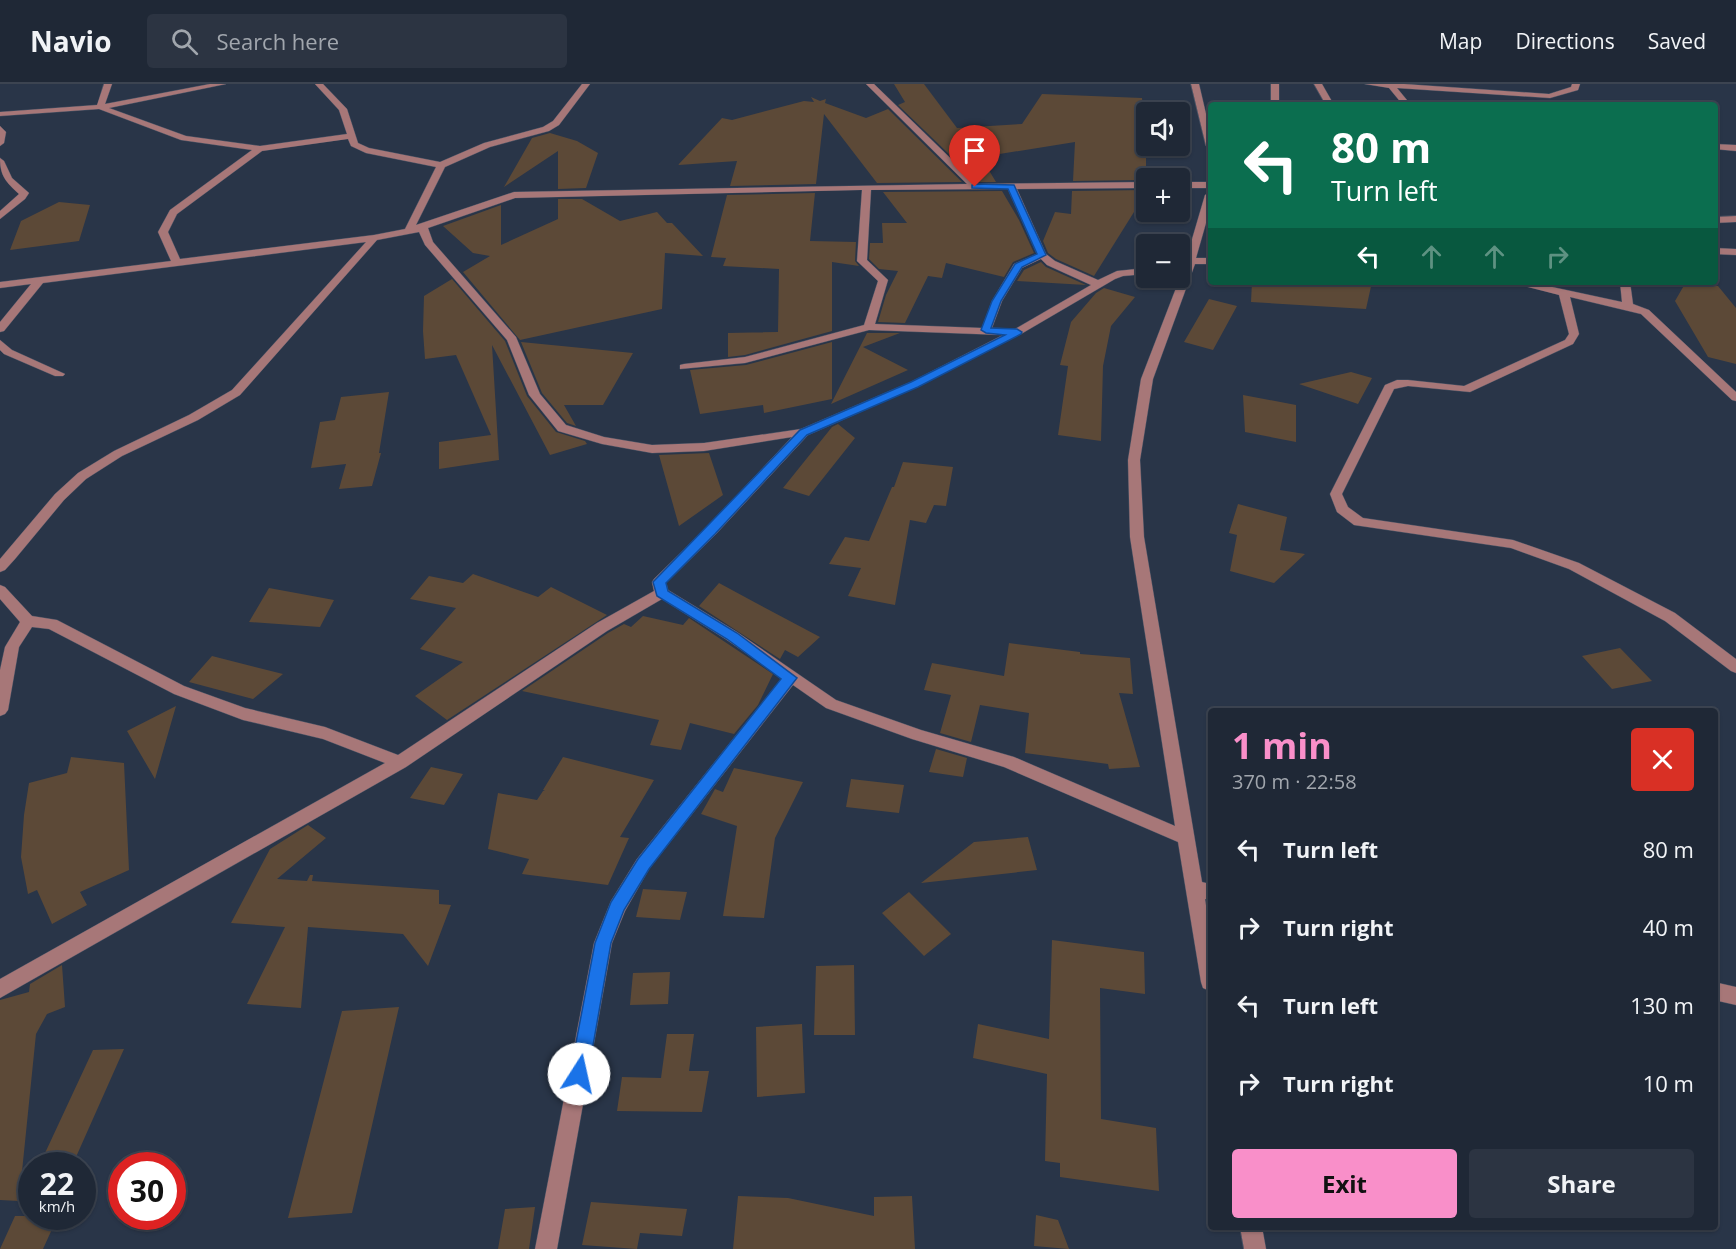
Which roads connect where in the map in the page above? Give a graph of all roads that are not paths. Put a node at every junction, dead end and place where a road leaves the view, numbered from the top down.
1 (108, 84) edge
2 (222, 84) edge
3 (319, 84) edge
4 (586, 84) edge
5 (870, 84) edge
6 (1195, 84) edge
7 (1275, 84) edge
8 (1318, 84) edge
9 (1369, 84) edge
10 (1576, 84) edge
11 (1391, 85) edge
12 (1550, 96) junction
13 (1275, 102) edge
14 (1328, 102) edge
15 (1405, 102) edge
16 (1558, 102) edge
17 (100, 107) junction
18 (0, 114) edge
19 (1207, 117) edge
20 (0, 128) edge
21 (352, 136) junction
22 (0, 143) edge
23 (1718, 146) edge
24 (1736, 148) edge
25 (260, 149) junction
26 (0, 162) edge
27 (441, 165) junction
28 (1136, 185) edge
29 (1190, 185) edge
30 (1208, 185) edge
31 (1011, 186) junction
32 (975, 187) junction
33 (867, 188) junction
34 (1208, 201) edge
35 (0, 216) edge
36 (1718, 219) edge
37 (1736, 219) edge
38 (409, 231) junction
39 (374, 238) junction
40 (1718, 250) edge
41 (1736, 252) edge
42 (1042, 255) junction
43 (1190, 255) edge
44 (1208, 262) edge
45 (177, 264) junction
46 (1190, 266) edge
47 (1136, 272) edge
48 (40, 280) junction
49 (1098, 284) junction
50 (0, 285) edge
51 (1529, 285) edge
52 (1624, 285) edge
53 (1179, 288) edge
54 (1564, 292) junction
55 (1628, 306) junction
56 (869, 327) junction
57 (0, 329) edge
58 (986, 330) junction
59 (1017, 332) junction
60 (0, 342) edge
61 (684, 367) dead end
62 (59, 374) dead end
63 (1736, 398) edge
64 (804, 432) junction
65 (0, 567) edge
66 (0, 590) edge
67 (662, 593) junction
68 (28, 621) junction
69 (1736, 667) edge
70 (790, 678) junction
71 (0, 710) edge
72 (400, 762) junction
73 (1186, 838) junction
74 (1203, 890) edge
75 (1208, 956) edge
76 (0, 988) edge
77 (1718, 992) edge
78 (1736, 996) edge
79 (1252, 1230) edge
80 (546, 1249) edge
81 (1255, 1249) edge

1 - 17 street
2 - 17 street
3 - 21 street
4 - 27 street
5 - 32 street
6 - 19 street
7 - 13 street
8 - 14 street
9 - 11 street
10 - 12 street
11 - 12 street
11 - 15 street
12 - 16 street
17 - 18 street
17 - 25 street
20 - 22 street
21 - 25 street
21 - 27 street
23 - 24 street
25 - 45 street
26 - 35 street
27 - 38 street
28 - 31 street
29 - 30 street
31 - 32 street
31 - 42 street
32 - 33 street
33 - 38 street
33 - 56 street
34 - 43 street
36 - 37 street
38 - 39 street
38 - 64 street
39 - 45 street
39 - 65 street
40 - 41 street
42 - 49 street
42 - 58 street
44 - 46 street
45 - 48 street
47 - 49 street
48 - 50 street
48 - 57 street
49 - 59 street
51 - 54 street
52 - 55 street
53 - 73 street
54 - 55 street
54 - 69 street
55 - 63 street
56 - 58 street
56 - 61 street
58 - 59 street
59 - 64 street
60 - 62 street
64 - 67 street
66 - 68 street
67 - 70 street
67 - 72 street
68 - 71 street
68 - 72 street
70 - 73 street
70 - 80 street
72 - 76 street
73 - 74 street
74 - 75 street
77 - 78 street
79 - 81 street

